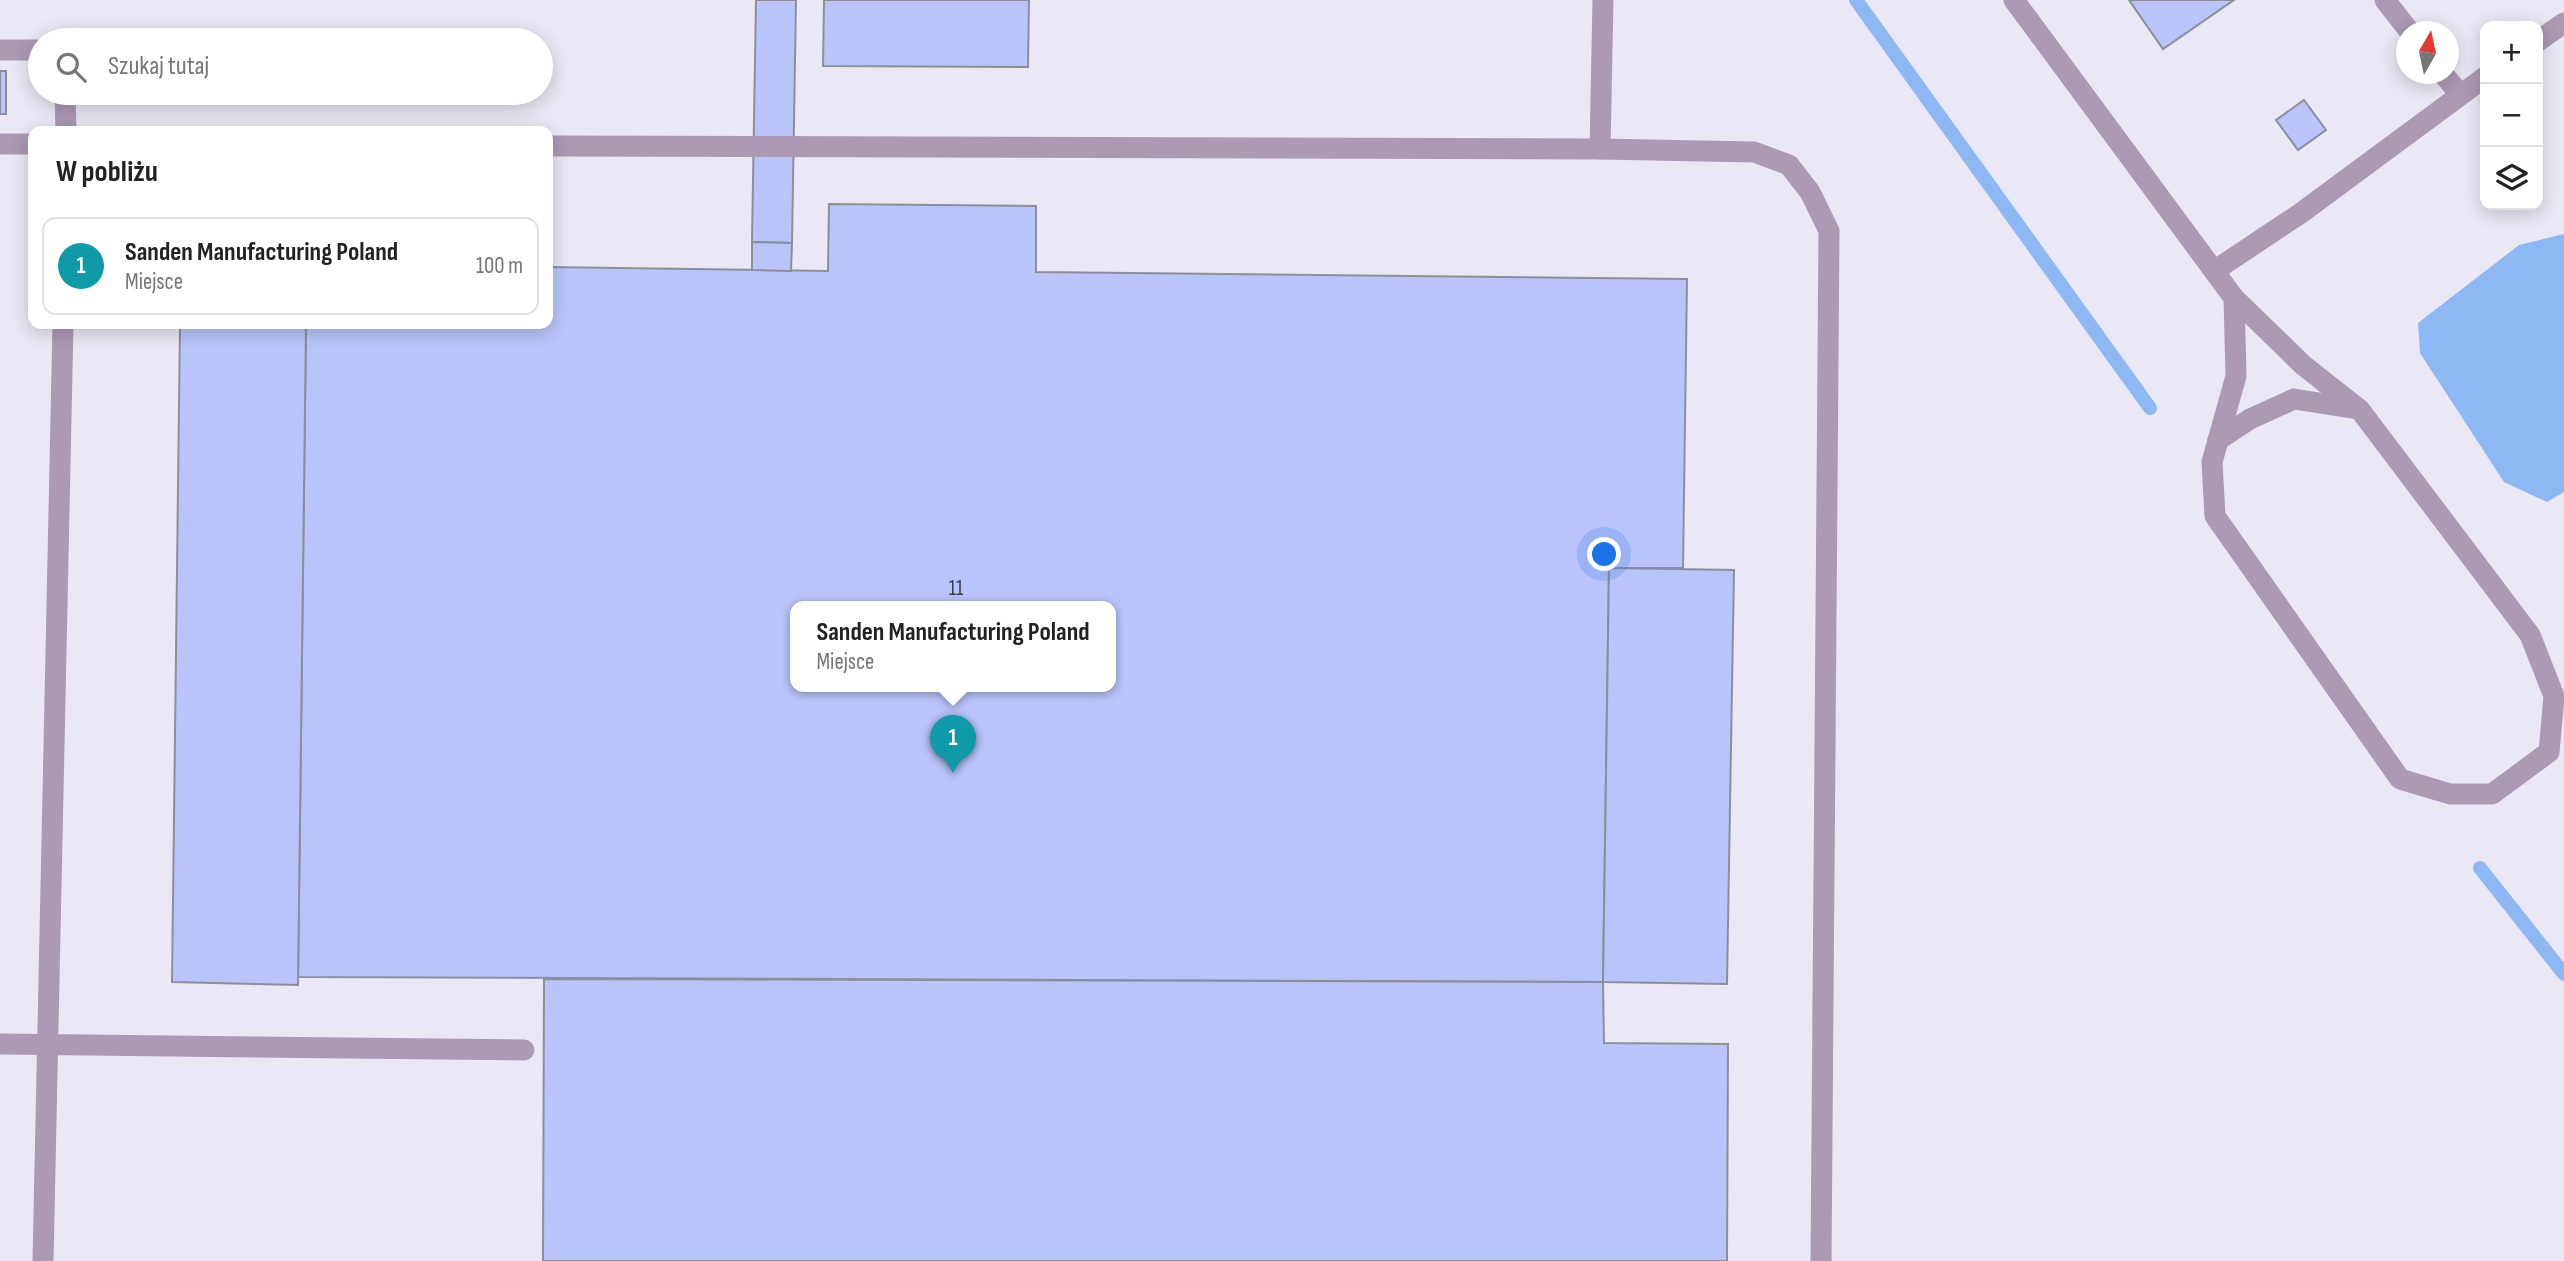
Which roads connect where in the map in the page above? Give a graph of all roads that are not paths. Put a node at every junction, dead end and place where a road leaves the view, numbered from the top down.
1 (1603, 0) edge
2 (2014, 0) edge
3 (2385, 0) edge
4 (2401, 21) edge
5 (2564, 23) edge
6 (2543, 38) edge
7 (0, 50) edge
8 (28, 50) edge
9 (2480, 80) edge
10 (2452, 84) edge
11 (2460, 94) junction
12 (65, 105) edge
13 (66, 126) edge
14 (0, 144) edge
15 (28, 144) edge
16 (553, 146) edge
17 (1600, 149) junction
18 (2214, 271) junction
19 (2234, 298) junction
20 (62, 329) edge
21 (2360, 410) junction
22 (2218, 440) junction
23 (0, 1044) edge
24 (49, 1045) junction
25 (524, 1050) dead end
26 (43, 1261) edge
27 (1821, 1261) edge

1 - 17 street
2 - 18 street
3 - 4 street
5 - 6 street
7 - 8 street
9 - 11 street
10 - 11 street
11 - 18 street
12 - 13 street
14 - 15 street
16 - 17 street
17 - 27 street
18 - 19 street
19 - 21 street
19 - 22 street
20 - 24 street
21 - 22 street
21 - 22 street
23 - 24 street
24 - 25 street
24 - 26 street

